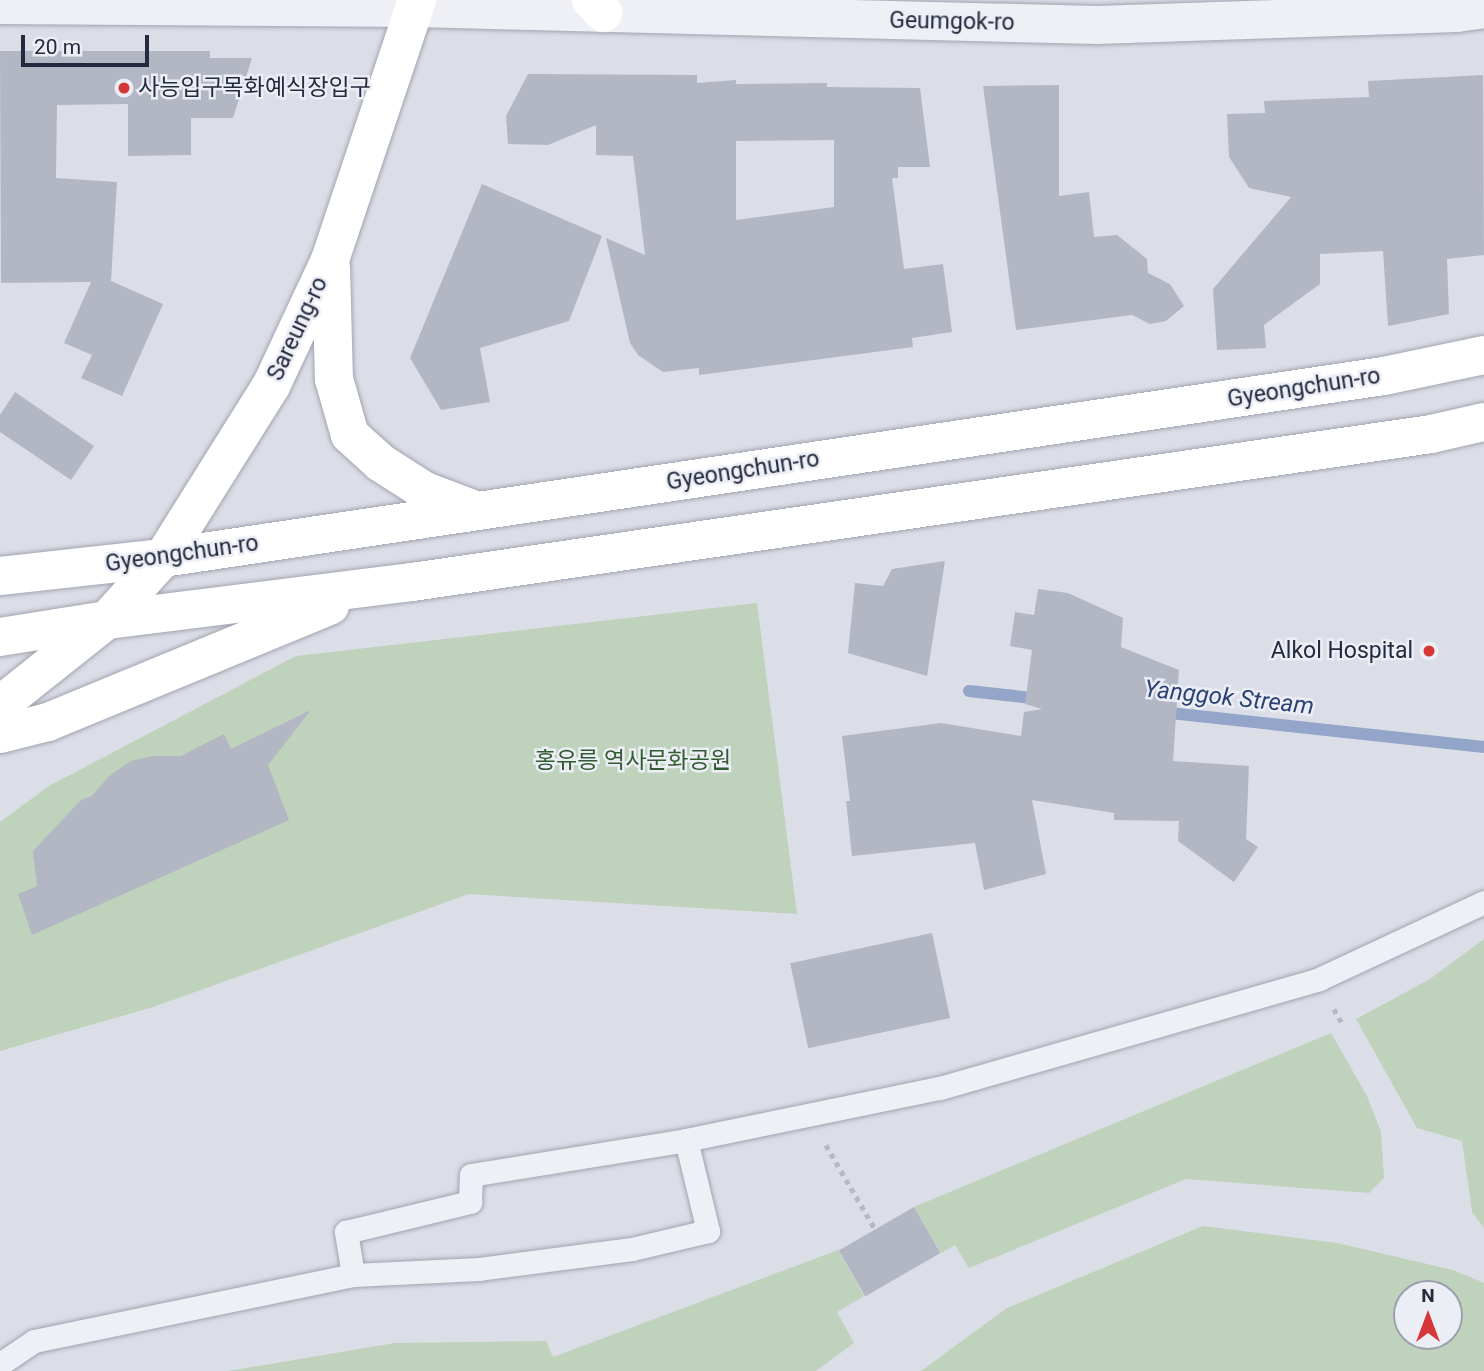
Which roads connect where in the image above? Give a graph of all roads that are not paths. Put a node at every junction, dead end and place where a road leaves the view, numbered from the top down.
1 (416, 4) edge
2 (0, 5) edge
3 (597, 6) edge
4 (1484, 9) edge
5 (330, 260) junction
6 (1484, 355) edge
7 (1484, 422) edge
8 (477, 511) junction
9 (163, 558) junction
10 (0, 576) edge
11 (412, 582) junction
12 (107, 620) junction
13 (0, 637) edge
14 (0, 705) edge
15 (0, 734) edge
16 (1484, 902) edge
17 (686, 1140) junction
18 (353, 1275) junction
19 (0, 1364) edge

1 - 2 street, Geumgok-ro
1 - 3 street, Geumgok-ro
1 - 5 street, Sareung-ro
3 - 4 street, Geumgok-ro
5 - 8 street
5 - 9 street, Sareung-ro
6 - 8 street, Gyeongchun-ro
7 - 11 street
8 - 9 street, Gyeongchun-ro
9 - 10 street, Gyeongchun-ro
9 - 12 street, Sareung-ro
11 - 12 street
11 - 15 street
12 - 13 street
12 - 14 street, Sareung-ro
16 - 17 lane
17 - 18 lane
17 - 18 lane
18 - 19 lane

